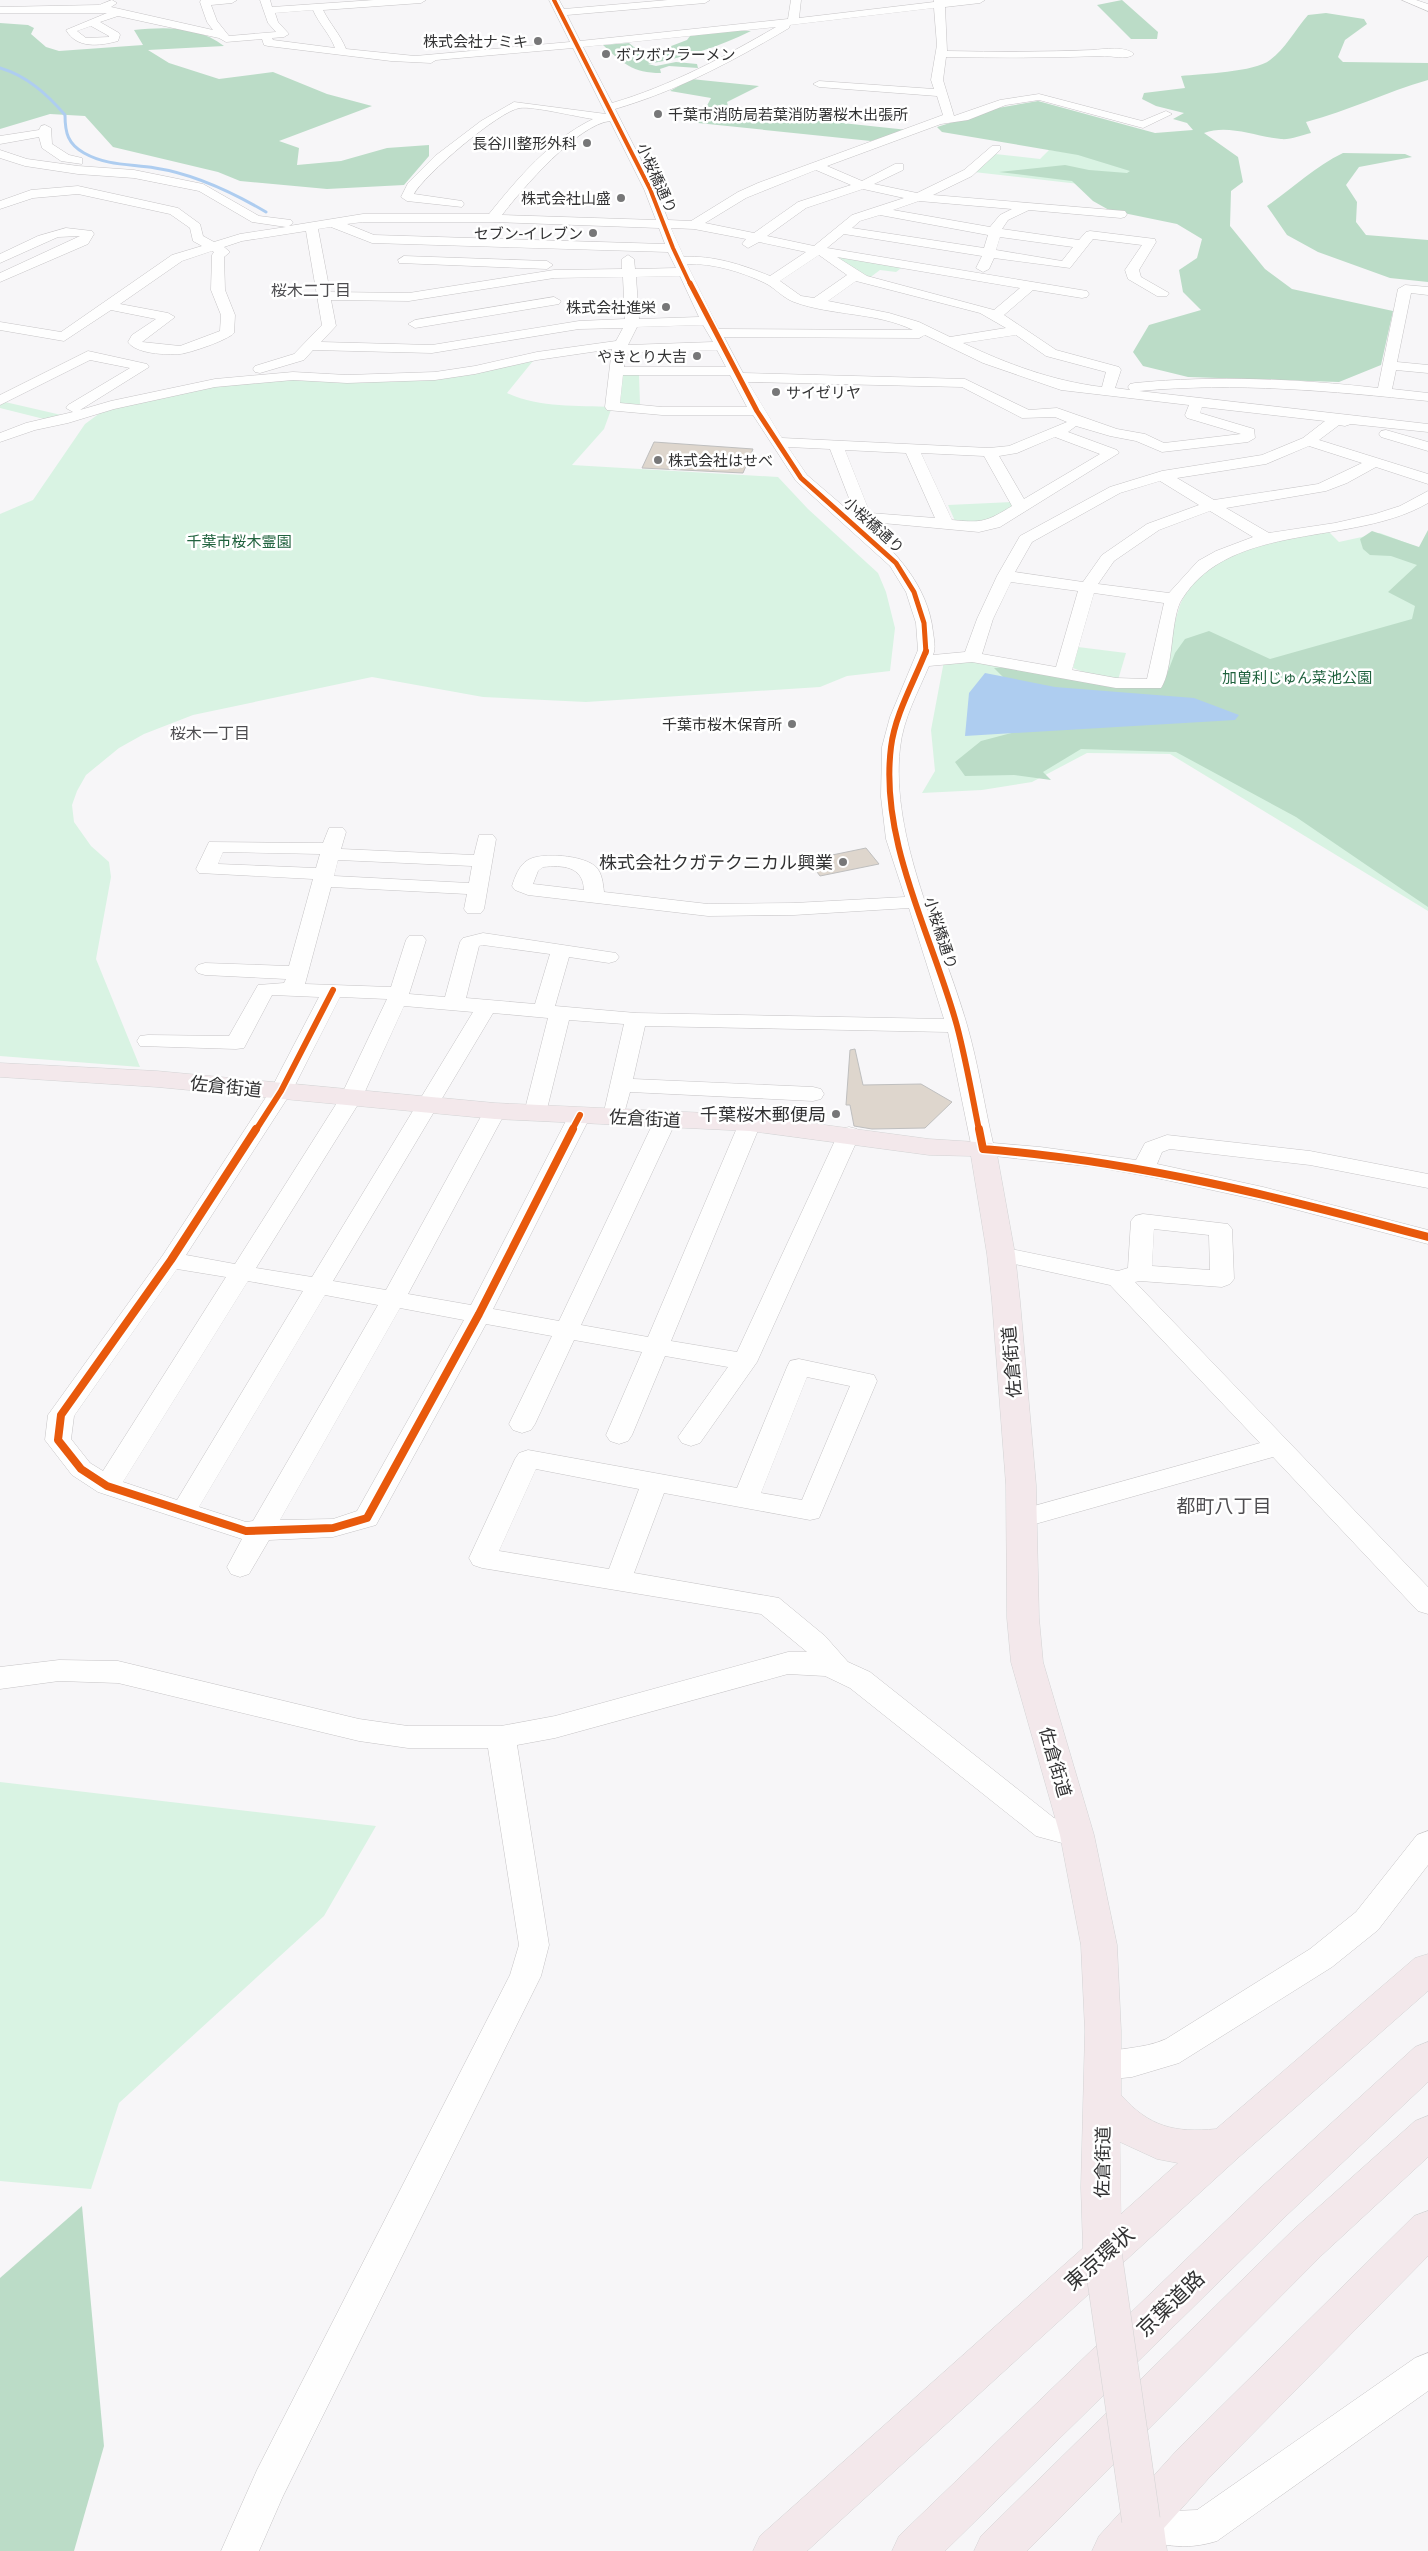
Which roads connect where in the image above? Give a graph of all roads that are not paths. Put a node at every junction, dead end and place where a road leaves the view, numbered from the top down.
1 (117, 0) edge
2 (232, 0) edge
3 (422, 0) edge
4 (705, 0) edge
5 (796, 0) edge
6 (980, 0) edge
7 (1407, 0) edge
8 (388, 1) edge
9 (939, 2) edge
10 (628, 3) edge
11 (26, 4) edge
12 (61, 4) edge
13 (267, 5) edge
14 (558, 6) edge
15 (317, 7) junction
16 (101, 8) junction
17 (1428, 8) edge
18 (0, 10) edge
19 (116, 13) junction
20 (92, 22) dead end
21 (793, 22) junction
22 (222, 35) junction
23 (266, 35) junction
24 (576, 44) junction
25 (342, 52) junction
26 (940, 54) junction
27 (1128, 54) dead end
28 (416, 59) junction
29 (518, 61) dead end
30 (819, 84) dead end
31 (942, 94) junction
32 (611, 114) junction
33 (1166, 114) dead end
34 (944, 121) junction
35 (0, 140) edge
36 (996, 148) dead end
37 (0, 154) edge
38 (818, 167) junction
39 (899, 167) dead end
40 (134, 174) junction
41 (862, 185) junction
42 (941, 185) junction
43 (970, 186) dead end
44 (1043, 193) dead end
45 (918, 197) junction
46 (0, 205) edge
47 (1029, 205) junction
48 (878, 210) junction
49 (496, 213) junction
50 (1124, 219) dead end
51 (330, 222) junction
52 (663, 224) junction
53 (694, 225) junction
54 (308, 226) junction
55 (842, 230) junction
56 (994, 232) junction
57 (756, 238) junction
58 (399, 239) junction
59 (1082, 244) junction
60 (555, 245) junction
61 (211, 247) junction
62 (628, 247) junction
63 (817, 250) junction
64 (988, 254) junction
65 (0, 259) edge
66 (404, 260) junction
67 (679, 260) junction
68 (718, 264) junction
69 (554, 270) junction
70 (936, 270) junction
71 (628, 273) junction
72 (855, 275) junction
73 (975, 277) junction
74 (0, 278) edge
75 (771, 281) junction
76 (1030, 286) junction
77 (910, 291) junction
78 (1428, 291) edge
79 (1162, 293) dead end
80 (1082, 294) dead end
81 (324, 296) junction
82 (410, 301) junction
83 (554, 301) junction
84 (816, 303) junction
85 (110, 306) junction
86 (996, 315) junction
87 (884, 316) junction
88 (632, 323) junction
89 (0, 326) edge
90 (711, 327) junction
91 (552, 328) junction
92 (1019, 330) junction
93 (935, 334) junction
94 (950, 341) junction
95 (310, 346) junction
96 (620, 346) junction
97 (722, 346) junction
98 (398, 349) junction
99 (1390, 365) junction
100 (1428, 369) edge
101 (615, 371) junction
102 (646, 371) junction
103 (1015, 371) junction
104 (736, 374) junction
105 (215, 383) junction
106 (965, 383) junction
107 (1107, 392) junction
108 (1384, 392) junction
109 (1425, 397) edge
110 (646, 400) junction
111 (0, 401) edge
112 (1197, 403) junction
113 (757, 411) junction
114 (80, 415) junction
115 (1337, 420) junction
116 (1079, 422) junction
117 (1422, 428) edge
118 (1055, 432) junction
119 (0, 438) edge
120 (1308, 441) junction
121 (776, 442) junction
122 (834, 444) junction
123 (911, 447) junction
124 (1428, 447) edge
125 (989, 452) junction
126 (1375, 462) junction
127 (1162, 476) junction
128 (1428, 479) edge
129 (1428, 496) edge
130 (1214, 506) junction
131 (1020, 508) junction
132 (844, 515) junction
133 (864, 517) junction
134 (946, 525) junction
135 (1266, 538) junction
136 (1005, 576) junction
137 (1087, 587) junction
138 (1174, 599) junction
139 (972, 657) junction
140 (924, 661) junction
141 (1063, 672) junction
142 (486, 839) dead end
143 (333, 845) junction
144 (481, 861) junction
145 (324, 877) junction
146 (476, 888) junction
147 (594, 897) dead end
148 (917, 902) junction
149 (474, 909) dead end
150 (416, 940) dead end
151 (561, 950) junction
152 (609, 957) dead end
153 (205, 969) dead end
154 (296, 981) junction
155 (333, 990) junction
156 (398, 996) junction
157 (454, 1004) junction
158 (486, 1007) junction
159 (552, 1013) junction
160 (636, 1019) junction
161 (957, 1026) junction
162 (148, 1041) dead end
163 (0, 1070) edge
164 (621, 1084) junction
165 (281, 1091) junction
166 (813, 1094) dead end
167 (351, 1098) junction
168 (427, 1105) junction
169 (495, 1111) junction
170 (535, 1113) junction
171 (580, 1115) junction
172 (614, 1116) junction
173 (666, 1119) junction
174 (750, 1123) junction
175 (849, 1134) junction
176 (983, 1149) junction
177 (1143, 1169) junction
178 (1428, 1181) edge
179 (1428, 1238) edge
180 (1002, 1254) junction
181 (171, 1260) junction
182 (242, 1272) junction
183 (318, 1286) junction
184 (393, 1299) junction
185 (479, 1314) junction
186 (566, 1330) junction
187 (656, 1346) junction
188 (745, 1362) junction
189 (522, 1424) dead end
190 (619, 1435) dead end
191 (691, 1437) dead end
192 (1277, 1447) junction
193 (655, 1481) junction
194 (108, 1486) junction
195 (746, 1498) junction
196 (184, 1512) junction
197 (1021, 1518) junction
198 (260, 1530) junction
199 (240, 1567) dead end
200 (618, 1580) junction
201 (1428, 1604) edge
202 (836, 1666) junction
203 (0, 1678) edge
204 (501, 1737) junction
205 (1078, 1835) junction
206 (1428, 1843) edge
207 (1428, 1969) edge
208 (1428, 2058) edge
209 (1103, 2084) junction
210 (1428, 2132) edge
211 (1225, 2145) junction
212 (1428, 2228) edge
213 (1104, 2256) junction
214 (1428, 2370) edge
215 (1143, 2536) edge
216 (240, 2551) edge
217 (775, 2551) edge
218 (914, 2551) edge
219 (996, 2551) edge
220 (1114, 2551) edge

1 - 16 street
2 - 22 street
3 - 8 street
4 - 10 street
5 - 21 street
6 - 9 street
7 - 17 street
8 - 15 street
9 - 21 street
9 - 26 street
10 - 14 street
11 - 12 street
11 - 18 street
12 - 16 street
13 - 15 street
13 - 23 street
14 - 24 street, 小桜橋通り
15 - 25 street
16 - 19 street
19 - 20 street
19 - 22 street
21 - 24 street
21 - 32 street
22 - 23 street
23 - 25 street
24 - 28 street
24 - 32 street, 小桜橋通り
25 - 28 street
26 - 27 street
26 - 31 street
28 - 29 street
30 - 31 street
31 - 34 street
32 - 49 street
32 - 49 street
32 - 52 street, 小桜橋通り
33 - 34 street
34 - 38 street
35 - 40 street
36 - 42 street
37 - 40 street
38 - 41 street
38 - 53 street
39 - 41 street
40 - 54 street
41 - 45 street
41 - 57 street
42 - 43 street
42 - 45 street
44 - 47 street
45 - 47 street
45 - 48 street
46 - 61 street
47 - 50 street
47 - 56 street
48 - 55 street
48 - 56 street
49 - 51 street
49 - 52 street
51 - 54 street
51 - 58 street
52 - 53 street
52 - 67 street, 小桜橋通り
53 - 57 street
54 - 61 street
54 - 81 street
55 - 63 street
55 - 64 street
56 - 59 street
56 - 64 street
57 - 63 street
57 - 68 street
58 - 60 street
58 - 66 street
59 - 64 street
59 - 79 street
60 - 62 street
60 - 69 street
61 - 85 street
61 - 85 street
62 - 67 street
62 - 71 street
63 - 70 street
63 - 72 street
63 - 75 street
64 - 73 street
65 - 74 street
66 - 69 street
66 - 82 street
67 - 68 street
67 - 71 street
67 - 90 street, 小桜橋通り
68 - 75 street
69 - 71 street
69 - 82 street
69 - 83 street
70 - 73 street
70 - 77 street
71 - 88 street
72 - 77 street
72 - 84 street
73 - 76 street
75 - 84 street
76 - 80 street
76 - 86 street
77 - 86 street
77 - 87 street
78 - 99 street
81 - 82 street
81 - 95 street
82 - 83 street
82 - 98 street
83 - 91 street
84 - 87 street
85 - 89 street
86 - 92 street
87 - 93 street
88 - 90 street
88 - 91 street
88 - 96 street
90 - 93 street
90 - 97 street, 小桜橋通り
91 - 98 street
92 - 94 street
92 - 107 street
93 - 94 street
94 - 103 street
95 - 98 street
95 - 105 street
96 - 97 street
96 - 101 street
96 - 105 street
97 - 104 street, 小桜橋通り
99 - 100 street
99 - 108 street
101 - 102 street
101 - 110 street
102 - 104 street
102 - 110 street
103 - 106 street
103 - 107 street
104 - 106 street
104 - 113 street, 小桜橋通り
105 - 114 street
106 - 116 street
107 - 108 street
107 - 112 street
108 - 109 street
109 - 117 street
110 - 113 street
111 - 114 street
112 - 115 street
112 - 116 street
113 - 121 street, 小桜橋通り
114 - 119 street
115 - 117 street
115 - 120 street
115 - 124 street
116 - 118 street
118 - 125 street
118 - 131 street
120 - 126 street
120 - 127 street
121 - 122 street
121 - 132 street, 小桜橋通り
122 - 123 street
122 - 133 street
123 - 125 street
123 - 134 street
125 - 131 street
126 - 128 street
126 - 130 street
127 - 130 street
127 - 136 street
129 - 135 street
130 - 135 street
130 - 137 street
131 - 134 street
132 - 133 street
132 - 140 street, 小桜橋通り
133 - 134 street
135 - 138 street
136 - 137 street
136 - 139 street
137 - 138 street
137 - 141 street
138 - 141 street
139 - 140 street
139 - 141 street
140 - 148 street, 小桜橋通り
142 - 144 street
143 - 144 street
143 - 145 street
143 - 145 street
144 - 146 street
145 - 146 street
145 - 154 street
146 - 149 street
147 - 148 street
148 - 161 street, 小桜橋通り
150 - 156 street
151 - 152 street
151 - 157 street
151 - 159 street
153 - 154 street
154 - 155 street
154 - 162 street
155 - 156 street
155 - 165 street
156 - 157 street
156 - 167 street
157 - 158 street
158 - 159 street
158 - 168 street
159 - 160 street
159 - 170 street
160 - 161 street
160 - 164 street
161 - 176 street, 小桜橋通り
163 - 165 highway, 佐倉街道
164 - 166 street
164 - 172 street
165 - 167 highway, 佐倉街道
165 - 181 street
167 - 168 highway, 佐倉街道
167 - 182 street
168 - 169 highway, 佐倉街道
168 - 183 street
169 - 170 highway, 佐倉街道
169 - 184 street
170 - 171 highway, 佐倉街道
171 - 172 highway, 佐倉街道
171 - 185 street
172 - 173 highway, 佐倉街道
173 - 174 highway, 佐倉街道
173 - 186 street
174 - 175 highway, 佐倉街道
174 - 187 street
175 - 176 highway, 佐倉街道
175 - 188 street
176 - 177 street
176 - 180 highway, 佐倉街道
177 - 178 street
177 - 179 street
180 - 192 street
180 - 197 highway, 佐倉街道
181 - 182 street
181 - 194 street
182 - 183 street
182 - 194 street
183 - 184 street
183 - 196 street
184 - 185 street
184 - 198 street
185 - 186 street
185 - 198 street
186 - 187 street
186 - 189 street
187 - 188 street
187 - 190 street
188 - 191 street
192 - 197 street
192 - 201 street
193 - 195 street
193 - 200 street
193 - 200 street
194 - 196 street
195 - 195 street
196 - 198 street
197 - 205 highway, 佐倉街道
198 - 199 street
200 - 202 street
202 - 204 street
202 - 205 street
203 - 204 street
204 - 216 street
205 - 209 highway, 佐倉街道
206 - 209 street
207 - 211 highway, 東京環状
208 - 218 highway, 京葉道路
209 - 211 highway
209 - 213 highway, 佐倉街道
210 - 219 highway
211 - 213 highway, 東京環状
212 - 215 highway
213 - 215 highway, 佐倉街道, bridge
213 - 217 highway, 東京環状
214 - 215 street
215 - 220 highway

